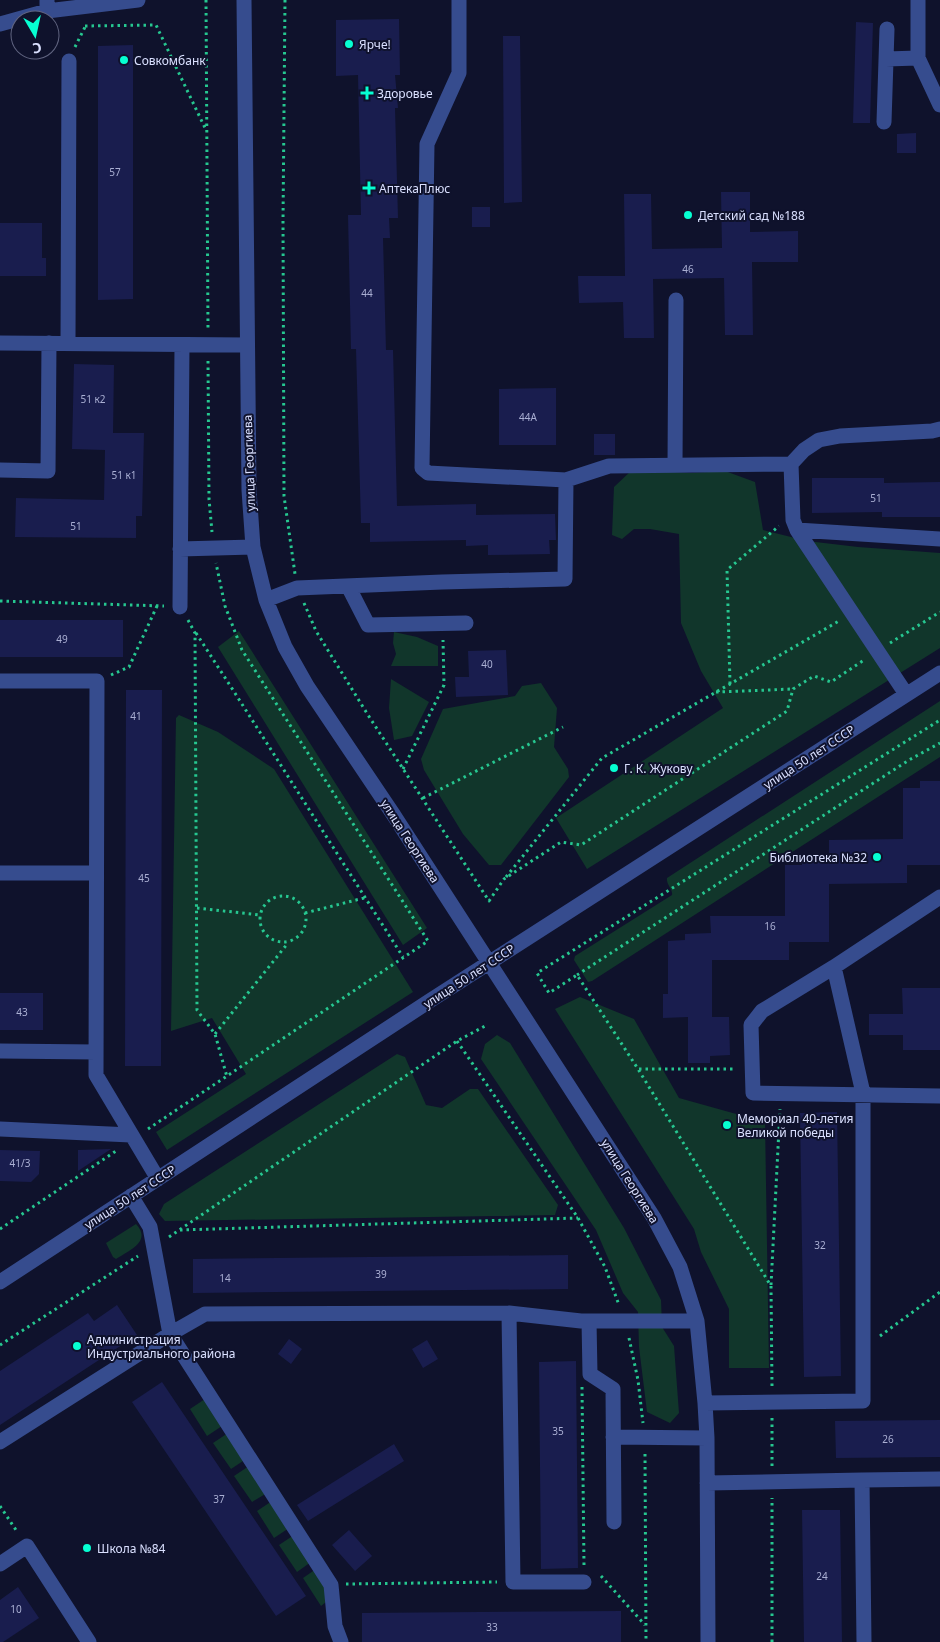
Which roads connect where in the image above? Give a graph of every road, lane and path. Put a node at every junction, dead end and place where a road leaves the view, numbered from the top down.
1 (138, 0) edge
2 (244, 0) edge
3 (285, 0) edge
4 (459, 0) edge
5 (918, 0) edge
6 (47, 5) edge
7 (94, 5) junction
8 (0, 24) edge
9 (86, 26) junction
10 (887, 29) dead end
11 (918, 58) junction
12 (886, 59) junction
13 (69, 61) joint
14 (940, 105) edge
15 (884, 122) dead end
16 (207, 132) dead end
17 (676, 300) dead end
18 (0, 343) edge
19 (49, 343) junction
20 (68, 343) junction
21 (182, 345) junction
22 (247, 345) junction
23 (940, 428) edge
24 (791, 464) junction
25 (675, 465) junction
26 (0, 470) edge
27 (566, 480) junction
28 (792, 514) junction
29 (797, 530) junction
30 (940, 539) edge
31 (253, 547) junction
32 (180, 549) junction
33 (348, 586) junction
34 (297, 588) junction
35 (266, 600) junction
36 (0, 601) edge
37 (157, 606) junction
38 (180, 607) junction
39 (940, 612) edge
40 (852, 613) junction
41 (466, 623) dead end
42 (443, 624) junction
43 (196, 632) junction
44 (877, 651) junction
45 (940, 673) edge
46 (0, 681) edge
47 (97, 681) junction
48 (730, 684) junction
49 (793, 689) junction
50 (716, 692) junction
51 (906, 694) junction
52 (940, 720) edge
53 (563, 727) dead end
54 (940, 743) edge
55 (403, 769) junction
56 (423, 798) junction
57 (0, 873) edge
58 (96, 873) junction
59 (504, 879) junction
60 (940, 897) edge
61 (364, 898) junction
62 (196, 908) junction
63 (306, 912) junction
64 (260, 915) junction
65 (428, 941) dead end
66 (288, 942) junction
67 (402, 958) junction
68 (489, 963) junction
69 (834, 967) junction
70 (577, 975) junction
71 (487, 1025) dead end
72 (215, 1034) junction
73 (0, 1051) edge
74 (96, 1052) junction
75 (752, 1068) junction
76 (638, 1070) junction
77 (228, 1077) junction
78 (781, 1093) junction
79 (863, 1093) junction
80 (940, 1096) edge
81 (0, 1130) edge
82 (133, 1136) junction
83 (158, 1179) junction
84 (131, 1196) junction
85 (578, 1218) dead end
86 (0, 1229) edge
87 (180, 1230) junction
88 (153, 1247) junction
89 (0, 1282) edge
90 (771, 1286) junction
91 (940, 1292) edge
92 (509, 1313) junction
93 (697, 1321) junction
94 (589, 1322) junction
95 (170, 1334) junction
96 (0, 1345) edge
97 (864, 1347) junction
98 (582, 1380) dead end
99 (772, 1402) junction
100 (705, 1403) junction
101 (613, 1437) junction
102 (707, 1438) junction
103 (0, 1442) edge
104 (940, 1479) edge
105 (862, 1480) junction
106 (772, 1482) junction
107 (707, 1484) junction
108 (0, 1506) edge
109 (614, 1522) dead end
110 (27, 1546) junction
111 (583, 1557) junction
112 (0, 1564) edge
113 (590, 1564) dead end
114 (596, 1571) dead end
115 (513, 1582) junction
116 (584, 1582) joint
117 (331, 1584) junction
118 (646, 1626) dead end
119 (89, 1642) edge
120 (341, 1642) edge
121 (708, 1642) edge
122 (772, 1642) edge
123 (864, 1642) edge

1 - 7 street
2 - 22 street, улица Георгиева
3 - 34 path
4 - 27 street
5 - 11 street
6 - 7 street
6 - 8 street
7 - 9 path
9 - 13 path
9 - 16 path
10 - 12 street
11 - 12 street
11 - 14 street
12 - 15 street
13 - 20 street
17 - 25 street
18 - 19 street
19 - 20 street
19 - 26 street
20 - 21 street
21 - 22 street
21 - 32 street
22 - 31 street, улица Георгиева
23 - 24 street
24 - 25 street
24 - 28 street
25 - 27 street
27 - 33 street
28 - 29 street
28 - 48 path
29 - 30 street
29 - 40 street
31 - 32 street
31 - 35 street, улица Георгиева
32 - 38 street
33 - 34 street
33 - 42 street
34 - 35 street
34 - 55 path
35 - 68 street, улица Георгиева
36 - 37 path
37 - 38 path
37 - 47 path
38 - 43 path
39 - 44 path
40 - 44 street
40 - 48 path
41 - 42 street
42 - 55 path
43 - 61 path
43 - 62 path
44 - 49 path
44 - 51 street
45 - 51 street, улица 50 лет СССР
46 - 47 street
47 - 58 street
48 - 50 path
49 - 50 path
49 - 59 path
50 - 59 path
51 - 68 street, улица 50 лет СССР
52 - 70 path
53 - 56 path
54 - 70 path
55 - 56 path
56 - 59 path
57 - 58 street
58 - 74 street
60 - 69 street
61 - 63 path
61 - 67 path
62 - 64 path
62 - 72 path
63 - 64 path
63 - 66 path
64 - 66 path
65 - 67 path
66 - 72 path
67 - 77 path
68 - 83 street, улица 50 лет СССР
68 - 93 street, улица Георгиева
69 - 75 street
69 - 79 street
70 - 76 path
71 - 87 path
72 - 77 path
73 - 74 street
74 - 82 street
75 - 76 path
75 - 78 street
76 - 90 path
77 - 82 path
78 - 79 street
78 - 90 path
79 - 80 street
79 - 97 street
81 - 82 street
82 - 83 street
82 - 86 path
83 - 84 street, улица 50 лет СССР
84 - 88 street
84 - 89 street, улица 50 лет СССР
85 - 87 path
87 - 88 path
88 - 95 street
88 - 96 path
90 - 99 path
91 - 97 path
92 - 94 street
92 - 95 street
92 - 115 street
93 - 94 street
93 - 100 street, улица Георгиева
94 - 101 street
95 - 103 street
95 - 117 street
97 - 99 street
98 - 111 path
99 - 100 street
99 - 106 path
100 - 102 street, улица Георгиева
101 - 102 street
101 - 109 street
102 - 107 street, улица Георгиева
104 - 105 street
105 - 106 street
105 - 123 street
106 - 107 street
106 - 122 path
107 - 121 street, улица Георгиева
108 - 110 path
110 - 112 street
110 - 119 street
111 - 113 path
111 - 116 path
114 - 118 path
115 - 116 street
115 - 117 path
117 - 120 street

